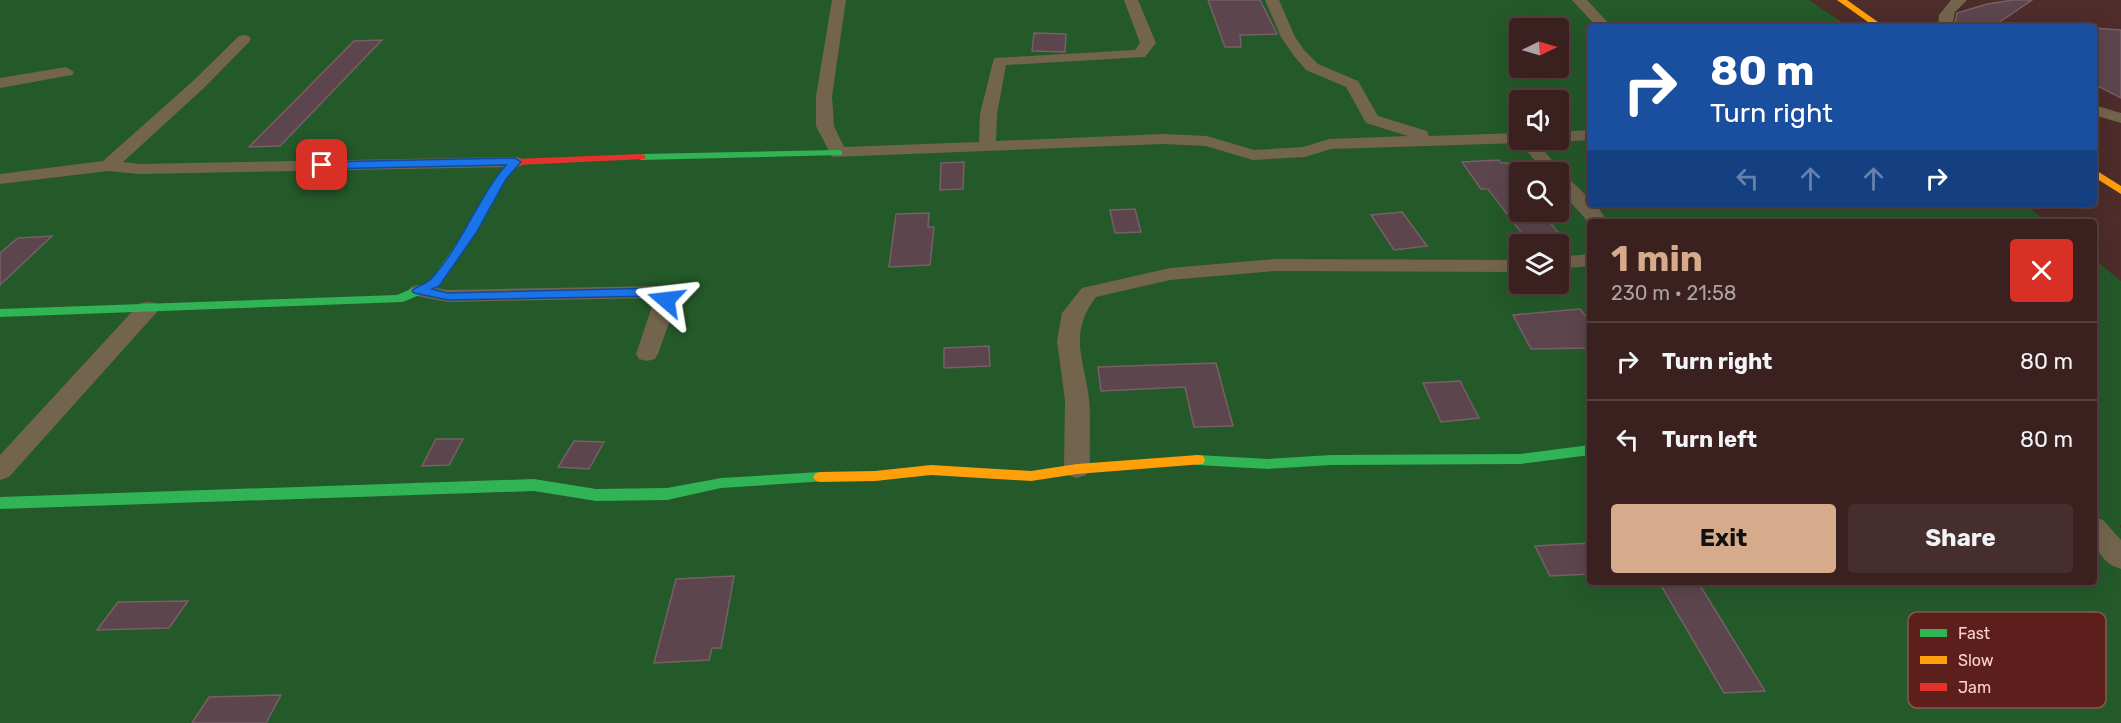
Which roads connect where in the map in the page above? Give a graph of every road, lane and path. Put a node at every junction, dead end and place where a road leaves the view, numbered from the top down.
1 (838, 0) edge
2 (1131, 0) edge
3 (1272, 0) edge
4 (1579, 0) edge
5 (1841, 0) edge
6 (1960, 0) edge
7 (1602, 24) edge
8 (1877, 24) edge
9 (1944, 24) edge
10 (244, 39) dead end
11 (66, 72) dead end
12 (0, 83) edge
13 (2097, 111) edge
14 (2121, 118) edge
15 (1587, 135) edge
16 (1569, 136) edge
17 (1509, 138) edge
18 (1440, 141) junction
19 (988, 147) junction
20 (1535, 150) edge
21 (838, 153) junction
22 (515, 162) junction
23 (1545, 162) edge
24 (108, 166) junction
25 (2097, 174) edge
26 (0, 179) edge
27 (1569, 188) edge
28 (2121, 191) edge
29 (1587, 207) edge
30 (1587, 261) edge
31 (1569, 262) edge
32 (1509, 266) edge
33 (418, 291) junction
34 (148, 308) junction
35 (0, 313) edge
36 (647, 354) dead end
37 (1587, 450) edge
38 (1077, 469) junction
39 (0, 471) edge
40 (0, 503) edge
41 (2097, 531) edge
42 (2121, 559) edge

1 - 21 street
2 - 19 street
3 - 18 street
4 - 7 street
5 - 8 street
6 - 9 street
10 - 24 street
11 - 12 street
13 - 14 street
15 - 16 street
17 - 18 street
18 - 19 street
19 - 21 street
20 - 23 street
21 - 22 street
22 - 24 street
22 - 33 street
24 - 26 street
25 - 28 street
27 - 29 street
30 - 31 street
32 - 38 street
33 - 34 street
33 - 36 street
34 - 35 street
34 - 39 street
37 - 38 street
38 - 40 street
41 - 42 street

